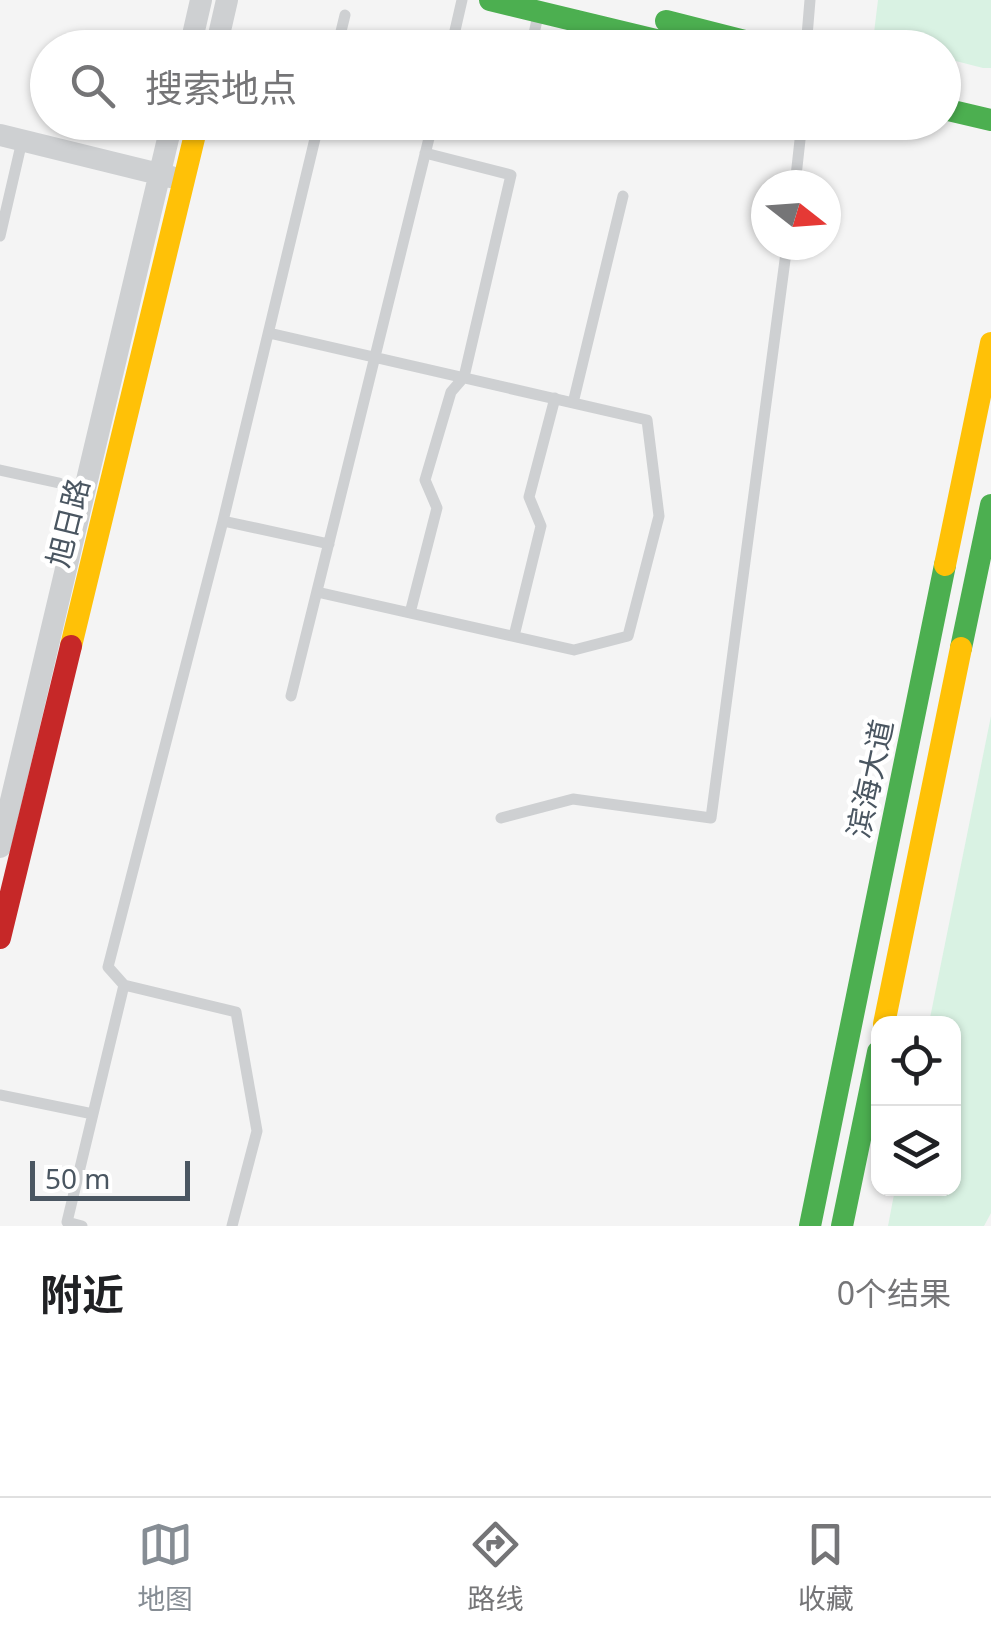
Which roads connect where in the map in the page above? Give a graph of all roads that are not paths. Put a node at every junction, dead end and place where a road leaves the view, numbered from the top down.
1 (201, 0) edge
2 (227, 0) edge
3 (462, 0) edge
4 (490, 0) edge
5 (579, 0) edge
6 (810, 0) edge
7 (539, 11) junction
8 (345, 16) dead end
9 (194, 30) edge
10 (220, 30) edge
11 (342, 30) edge
12 (455, 30) edge
13 (535, 30) edge
14 (616, 30) edge
15 (674, 30) edge
16 (808, 30) edge
17 (961, 92) edge
18 (991, 100) edge
19 (961, 113) edge
20 (991, 120) edge
21 (11, 138) edge
22 (168, 140) edge
23 (194, 140) edge
24 (315, 140) edge
25 (428, 140) edge
26 (800, 140) edge
27 (425, 153) junction
28 (797, 170) edge
29 (160, 174) junction
30 (184, 180) junction
31 (623, 196) dead end
32 (0, 236) edge
33 (785, 260) edge
34 (269, 333) junction
35 (991, 343) edge
36 (375, 356) junction
37 (464, 377) junction
38 (554, 398) junction
39 (574, 402) junction
40 (0, 470) edge
41 (60, 484) dead end
42 (991, 504) edge
43 (223, 521) junction
44 (329, 544) junction
45 (317, 592) junction
46 (410, 613) junction
47 (514, 636) junction
48 (292, 696) dead end
49 (13, 811) edge
50 (501, 818) dead end
51 (0, 847) edge
52 (0, 938) edge
53 (124, 985) junction
54 (886, 1016) edge
55 (871, 1086) edge
56 (0, 1095) edge
57 (93, 1114) junction
58 (63, 1224) edge
59 (82, 1226) edge
60 (232, 1226) edge
61 (810, 1226) edge
62 (842, 1226) edge

1 - 9 street
2 - 10 street
3 - 12 lane
4 - 7 main road
5 - 15 main road
6 - 16 lane
7 - 13 lane
7 - 14 main road
8 - 11 lane
17 - 18 main road
19 - 20 main road
21 - 29 street
21 - 32 lane
22 - 29 street, 旭日路
23 - 30 main road, 旭日路
24 - 34 lane
25 - 27 lane
26 - 28 lane
27 - 36 lane
27 - 37 lane
29 - 30 street
29 - 49 street, 旭日路
30 - 49 main road, 旭日路
31 - 39 lane
33 - 50 lane
34 - 36 lane
34 - 43 lane
35 - 61 main road, 滨海大道
36 - 37 lane
36 - 44 lane
37 - 38 lane
37 - 46 lane
38 - 39 lane
38 - 47 lane
39 - 47 lane
40 - 41 lane
42 - 54 main road, 滨海大道
43 - 44 lane
43 - 53 lane
44 - 45 lane
45 - 46 lane
45 - 48 lane
46 - 47 lane
49 - 51 street, 旭日路
49 - 52 main road, 旭日路
53 - 57 lane
53 - 60 lane
55 - 62 main road
56 - 57 lane
57 - 58 lane
58 - 59 lane

